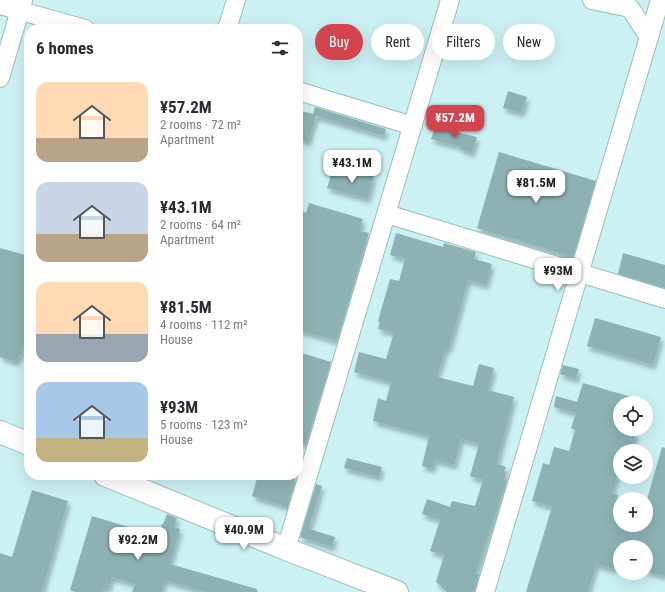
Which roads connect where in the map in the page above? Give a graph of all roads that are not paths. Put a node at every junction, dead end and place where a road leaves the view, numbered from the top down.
1 (236, 0) edge
2 (450, 0) edge
3 (592, 0) edge
4 (660, 0) edge
5 (0, 5) edge
6 (22, 5) edge
7 (72, 24) edge
8 (229, 24) edge
9 (649, 37) junction
10 (0, 78) edge
11 (303, 93) edge
12 (413, 126) junction
13 (387, 214) junction
14 (580, 272) junction
15 (665, 299) edge
16 (0, 432) edge
17 (24, 442) edge
18 (117, 480) edge
19 (286, 549) junction
20 (397, 592) edge
21 (485, 592) edge

1 - 8 street
2 - 12 street
3 - 9 street
4 - 9 street
5 - 6 street
6 - 7 street
6 - 10 street
9 - 14 street
11 - 12 street
12 - 13 street
13 - 14 street
13 - 19 street
14 - 15 street
14 - 21 street
16 - 17 main road
18 - 19 main road
19 - 20 main road

